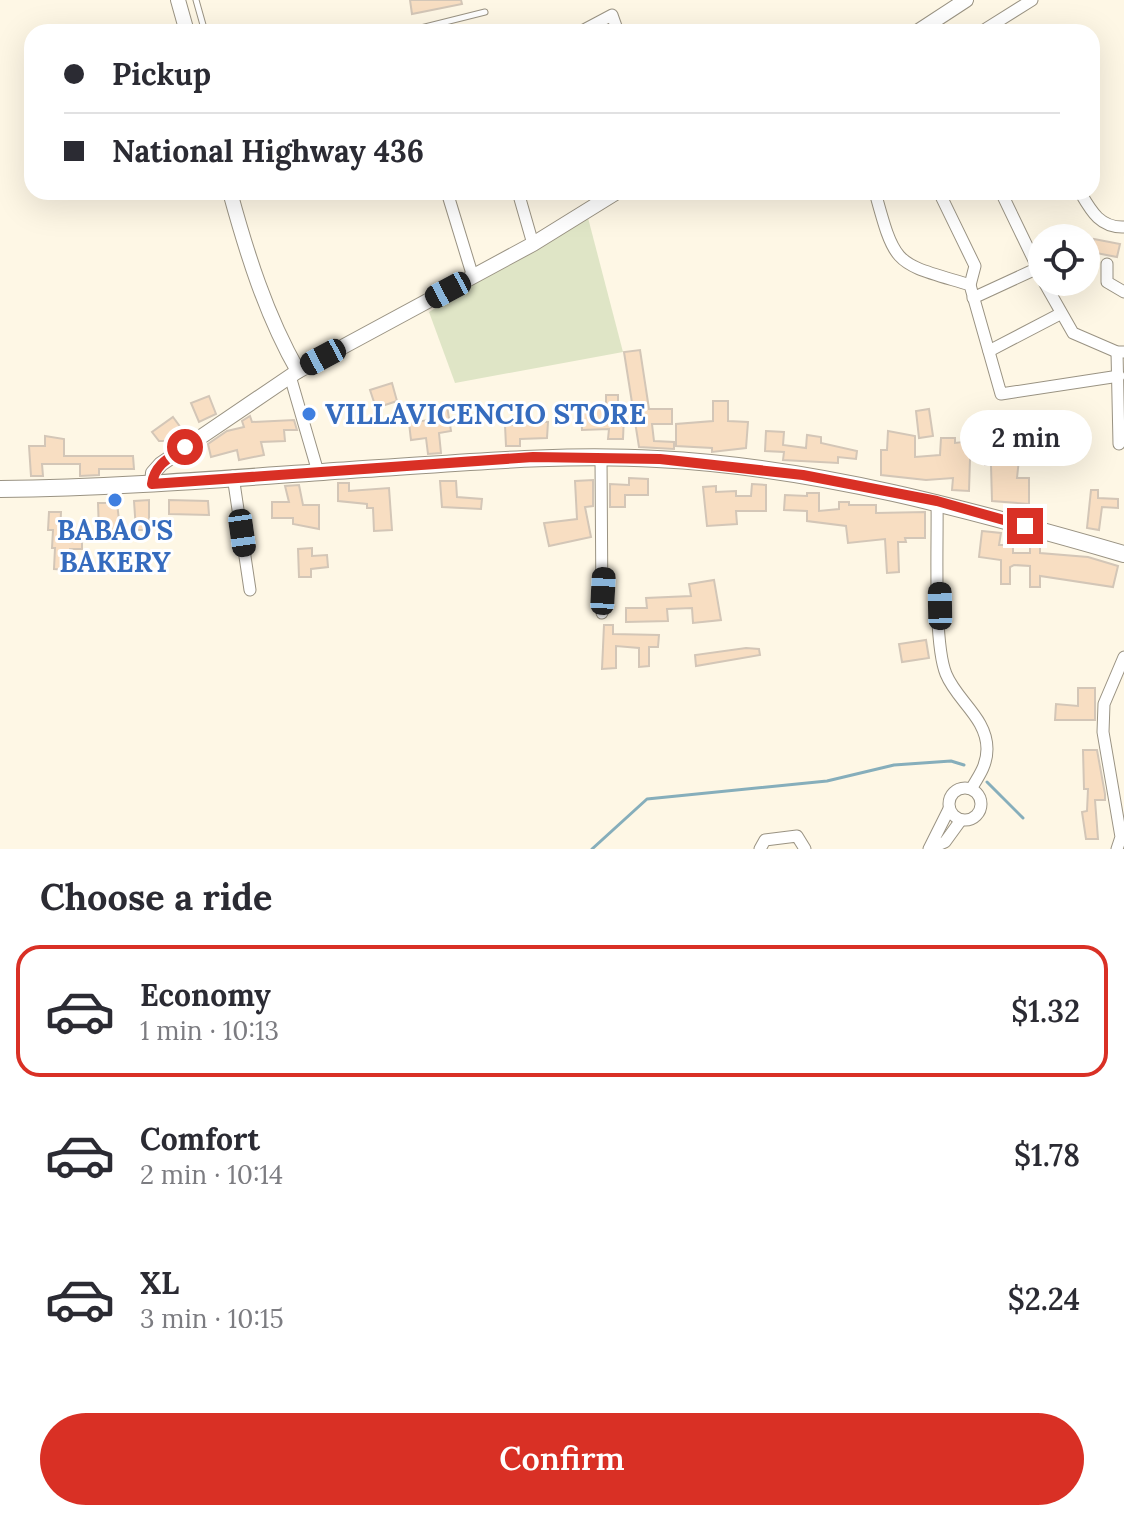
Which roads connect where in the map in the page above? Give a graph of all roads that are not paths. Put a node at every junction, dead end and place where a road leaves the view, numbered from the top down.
1 (178, 0) edge
2 (196, 0) edge
3 (966, 0) edge
4 (1032, 0) edge
5 (485, 12) dead end
6 (185, 24) edge
7 (203, 24) edge
8 (437, 24) edge
9 (595, 24) edge
10 (615, 24) edge
11 (929, 24) edge
12 (1003, 24) edge
13 (232, 200) edge
14 (449, 200) edge
15 (520, 200) edge
16 (599, 200) edge
17 (877, 200) edge
18 (943, 200) edge
19 (1005, 200) edge
20 (1085, 200) edge
21 (1124, 227) edge
22 (533, 244) junction
23 (1028, 249) edge
24 (1107, 264) dead end
25 (473, 277) junction
26 (1028, 280) edge
27 (970, 285) junction
28 (1124, 292) edge
29 (1051, 296) edge
30 (973, 298) junction
31 (1060, 314) junction
32 (989, 351) junction
33 (1120, 352) edge
34 (294, 374) junction
35 (1119, 376) junction
36 (1119, 444) dead end
37 (601, 457) junction
38 (318, 472) junction
39 (233, 476) junction
40 (152, 484) junction
41 (0, 489) edge
42 (937, 501) junction
43 (1124, 554) edge
44 (250, 590) dead end
45 (602, 613) dead end
46 (1124, 657) edge
47 (971, 789) junction
48 (949, 809) junction
49 (961, 820) junction
50 (930, 848) edge
51 (760, 849) edge
52 (805, 849) edge
53 (1117, 849) edge

1 - 6 street
2 - 7 lane
3 - 11 street
4 - 12 street
5 - 8 lane
9 - 10 street
13 - 34 street
14 - 25 street
15 - 22 street
16 - 22 street
17 - 27 street
18 - 27 street
19 - 23 street
20 - 21 street
22 - 25 street
24 - 28 street
25 - 34 street
26 - 30 street
27 - 30 street
29 - 31 street
30 - 32 street
31 - 32 street
31 - 33 street
32 - 35 street
33 - 35 street
34 - 38 street
34 - 40 street
35 - 36 street
37 - 38 main road
37 - 42 main road
37 - 45 street
38 - 39 main road
39 - 40 main road
39 - 44 street
40 - 41 main road
42 - 43 main road
42 - 47 street
46 - 53 street
47 - 48 street
47 - 49 street
48 - 49 street
48 - 50 street
49 - 50 street
51 - 52 street

